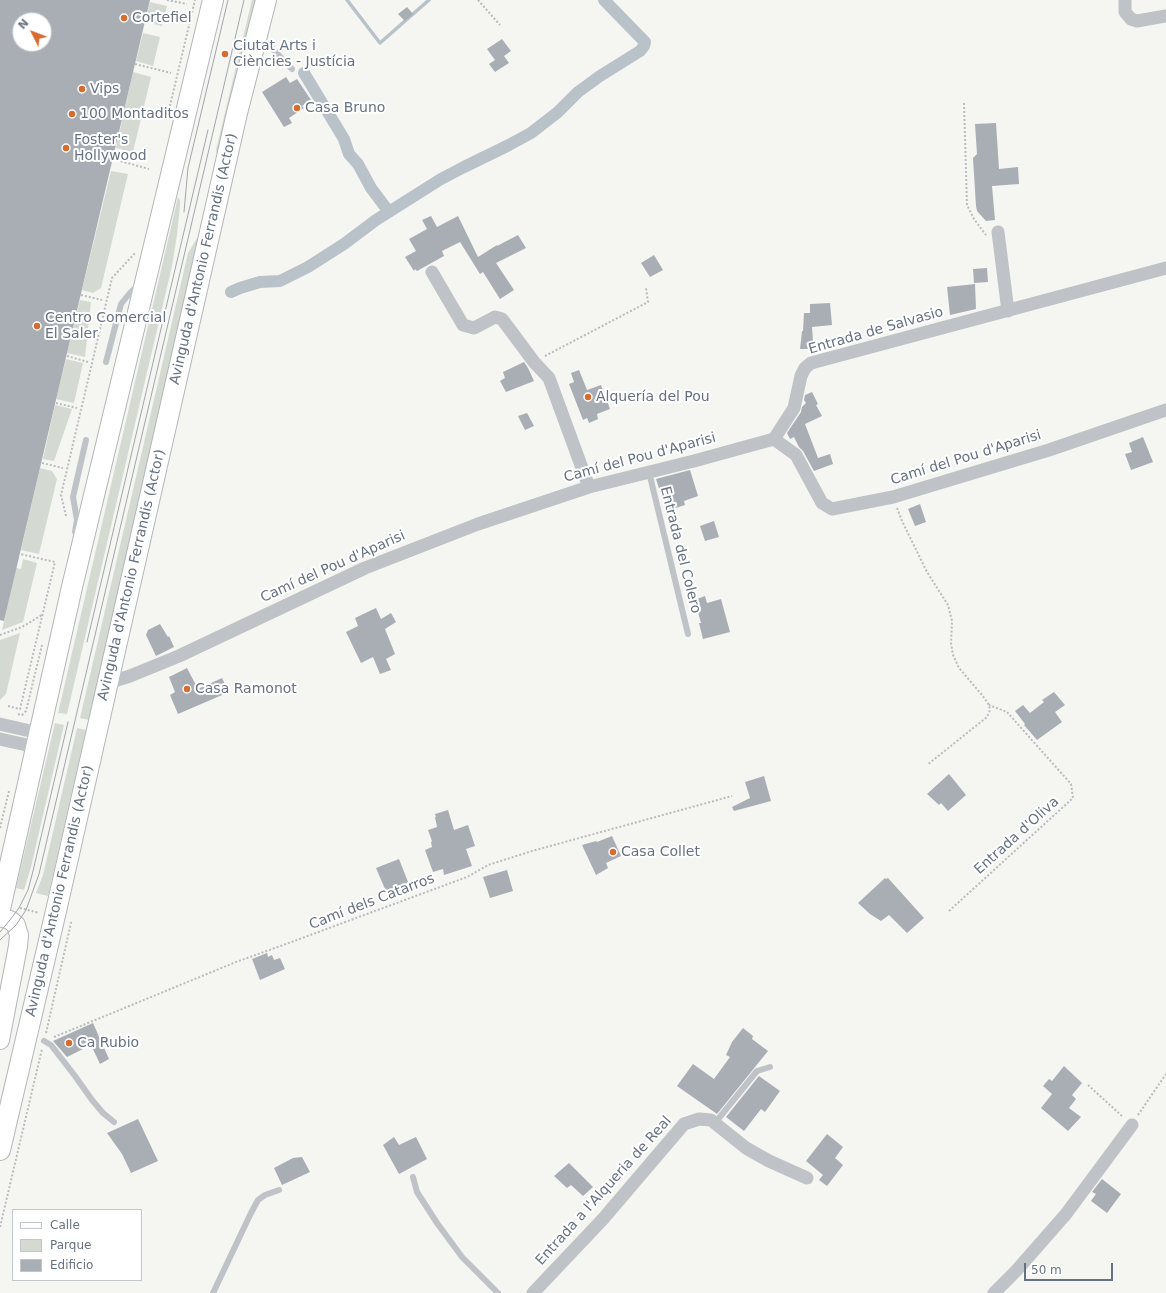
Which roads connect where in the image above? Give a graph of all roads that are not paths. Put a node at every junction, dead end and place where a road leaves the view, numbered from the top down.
1 (213, 0) edge
2 (266, 0) edge
3 (1125, 0) edge
4 (1166, 16) edge
5 (257, 37) junction
6 (292, 69) dead end
7 (993, 236) road end
8 (1166, 268) edge
9 (432, 272) dead end
10 (148, 274) junction
11 (1008, 311) junction
12 (106, 362) dead end
13 (1166, 410) edge
14 (774, 439) junction
15 (86, 440) dead end
16 (648, 472) junction
17 (589, 487) junction
18 (73, 541) dead end
19 (688, 634) dead end
20 (108, 683) junction
21 (0, 724) edge
22 (0, 738) edge
23 (37, 740) junction
24 (8, 908) edge
25 (0, 917) edge
26 (0, 1040) edge
27 (44, 1041) road end
28 (770, 1067) dead end
29 (114, 1122) dead end
30 (715, 1123) junction
31 (1132, 1125) road end
32 (0, 1150) edge
33 (413, 1177) dead end
34 (807, 1178) dead end
35 (278, 1190) dead end
36 (213, 1293) edge
37 (498, 1293) edge
38 (533, 1293) edge
39 (994, 1293) edge

1 - 10 main road
2 - 5 main road, Avinguda d'Antonio Ferrandis (Actor)
3 - 4 street
5 - 6 lane
5 - 20 main road, Avinguda d'Antonio Ferrandis (Actor)
7 - 11 street
8 - 11 street, Entrada de Salvasio
9 - 17 street
10 - 12 lane
10 - 23 main road
11 - 14 street, Entrada de Salvasio
13 - 14 street, Camí del Pou d'Aparisi
14 - 16 street, Camí del Pou d'Aparisi
15 - 18 lane
16 - 17 street, Camí del Pou d'Aparisi
16 - 19 lane, Entrada del Colero
17 - 20 street, Camí del Pou d'Aparisi
20 - 32 main road, Avinguda d'Antonio Ferrandis (Actor)
21 - 23 street
22 - 23 street
23 - 24 main road
25 - 26 street, Avinguda d'Antonio Ferrandis (Actor)
27 - 29 lane
28 - 30 lane
30 - 34 street, Entrada a l'Alqueria de Real
30 - 38 street, Entrada a l'Alqueria de Real
31 - 39 street
33 - 37 lane
35 - 36 lane

